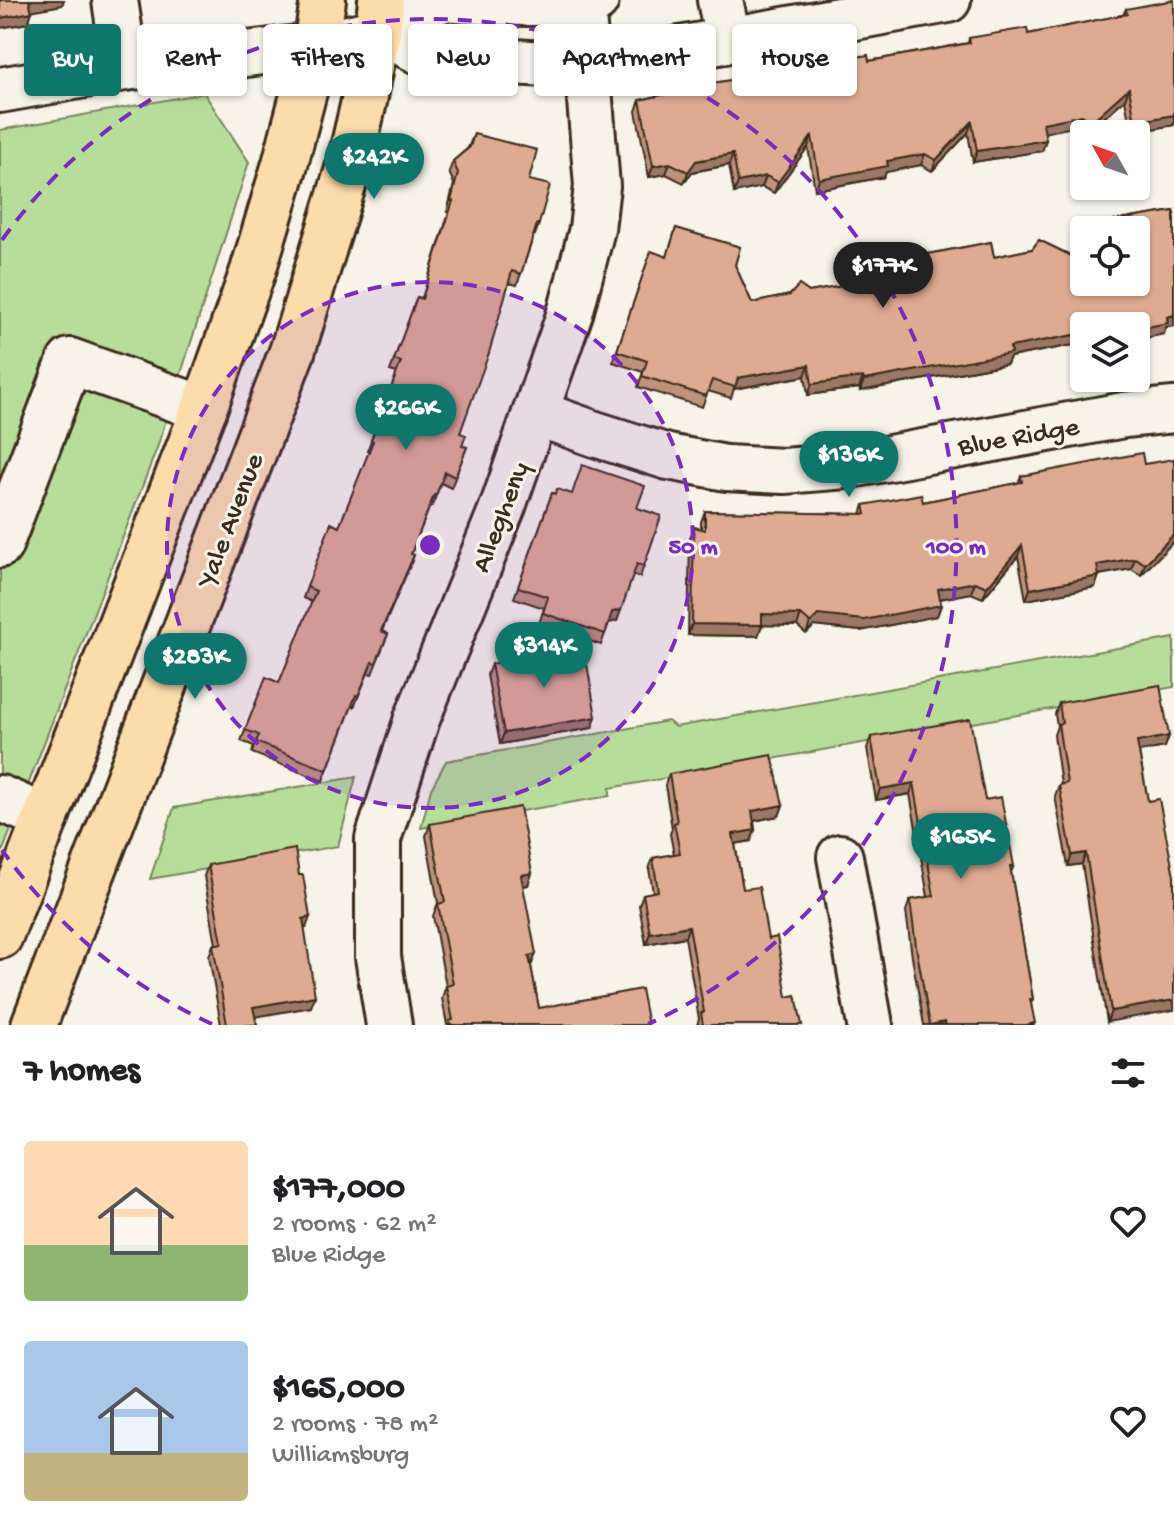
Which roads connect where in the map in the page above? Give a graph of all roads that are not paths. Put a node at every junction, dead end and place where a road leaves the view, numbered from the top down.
1 (115, 0) edge
2 (323, 0) edge
3 (440, 0) edge
4 (455, 0) edge
5 (948, 0) edge
6 (589, 1) edge
7 (380, 15) edge
8 (724, 20) edge
9 (319, 24) edge
10 (361, 24) edge
11 (589, 24) edge
12 (263, 52) edge
13 (534, 63) edge
14 (125, 68) junction
15 (0, 90) edge
16 (303, 96) edge
17 (590, 96) edge
18 (204, 409) junction
19 (1174, 410) edge
20 (536, 413) junction
21 (0, 545) edge
22 (0, 798) edge
23 (46, 818) junction
24 (840, 857) dead end
25 (0, 936) edge
26 (34, 1025) edge
27 (389, 1025) edge
28 (870, 1025) edge

1 - 14 street
2 - 9 main road
3 - 7 street
4 - 6 street
5 - 8 street
6 - 11 street, Allegheny
7 - 10 street
7 - 13 street
7 - 26 main road, Yale Avenue
12 - 14 street
14 - 15 street
16 - 18 main road
17 - 20 street, Allegheny
18 - 21 street
18 - 23 main road
19 - 20 street, Blue Ridge
20 - 27 street, Allegheny
22 - 23 street
23 - 25 main road
24 - 28 street

